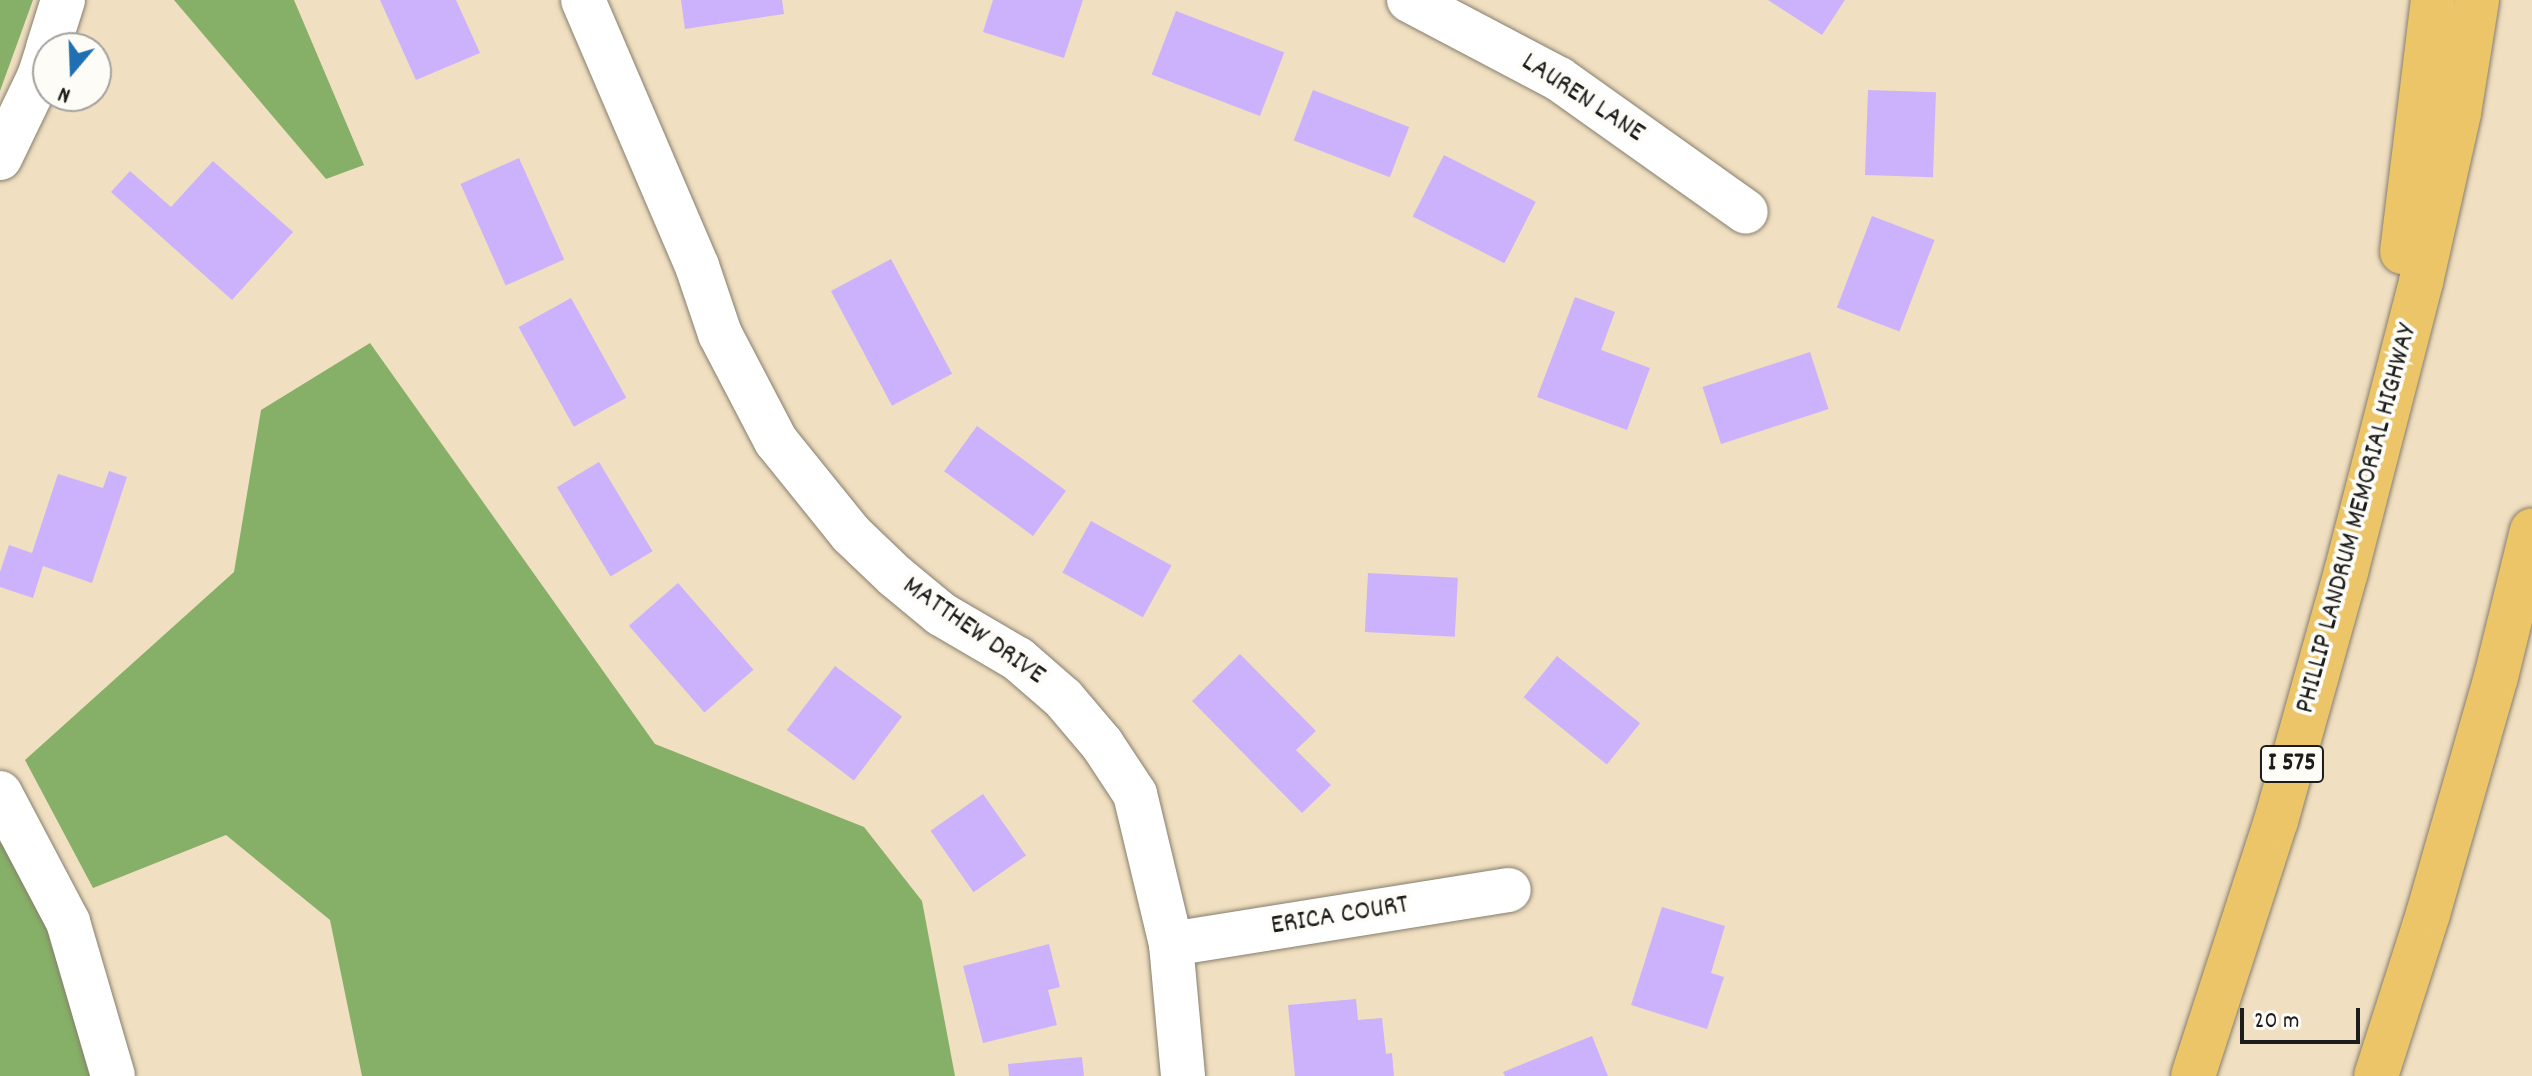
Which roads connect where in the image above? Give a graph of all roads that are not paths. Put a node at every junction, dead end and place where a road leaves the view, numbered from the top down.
1 (63, 0) edge
2 (583, 0) edge
3 (1409, 0) edge
4 (2433, 0) edge
5 (2477, 0) edge
6 (53, 32) edge
7 (32, 92) edge
8 (0, 158) edge
9 (1746, 212) dead end
10 (2378, 449) junction
11 (2532, 530) edge
12 (0, 793) edge
13 (1509, 890) dead end
14 (1171, 944) junction
15 (113, 1076) edge
16 (1183, 1076) edge
17 (2193, 1076) edge
18 (2376, 1076) edge

1 - 6 street
2 - 14 street, MATTHEW DRIVE
3 - 9 street, LAUREN LANE
4 - 10 highway
5 - 10 highway, PHILLIP LANDRUM MEMORIAL HIGHWAY / I 575
7 - 8 street
10 - 17 highway, PHILLIP LANDRUM MEMORIAL HIGHWAY / I 575
11 - 18 highway
12 - 15 street
13 - 14 street, ERICA COURT
14 - 16 street, MATTHEW DRIVE

